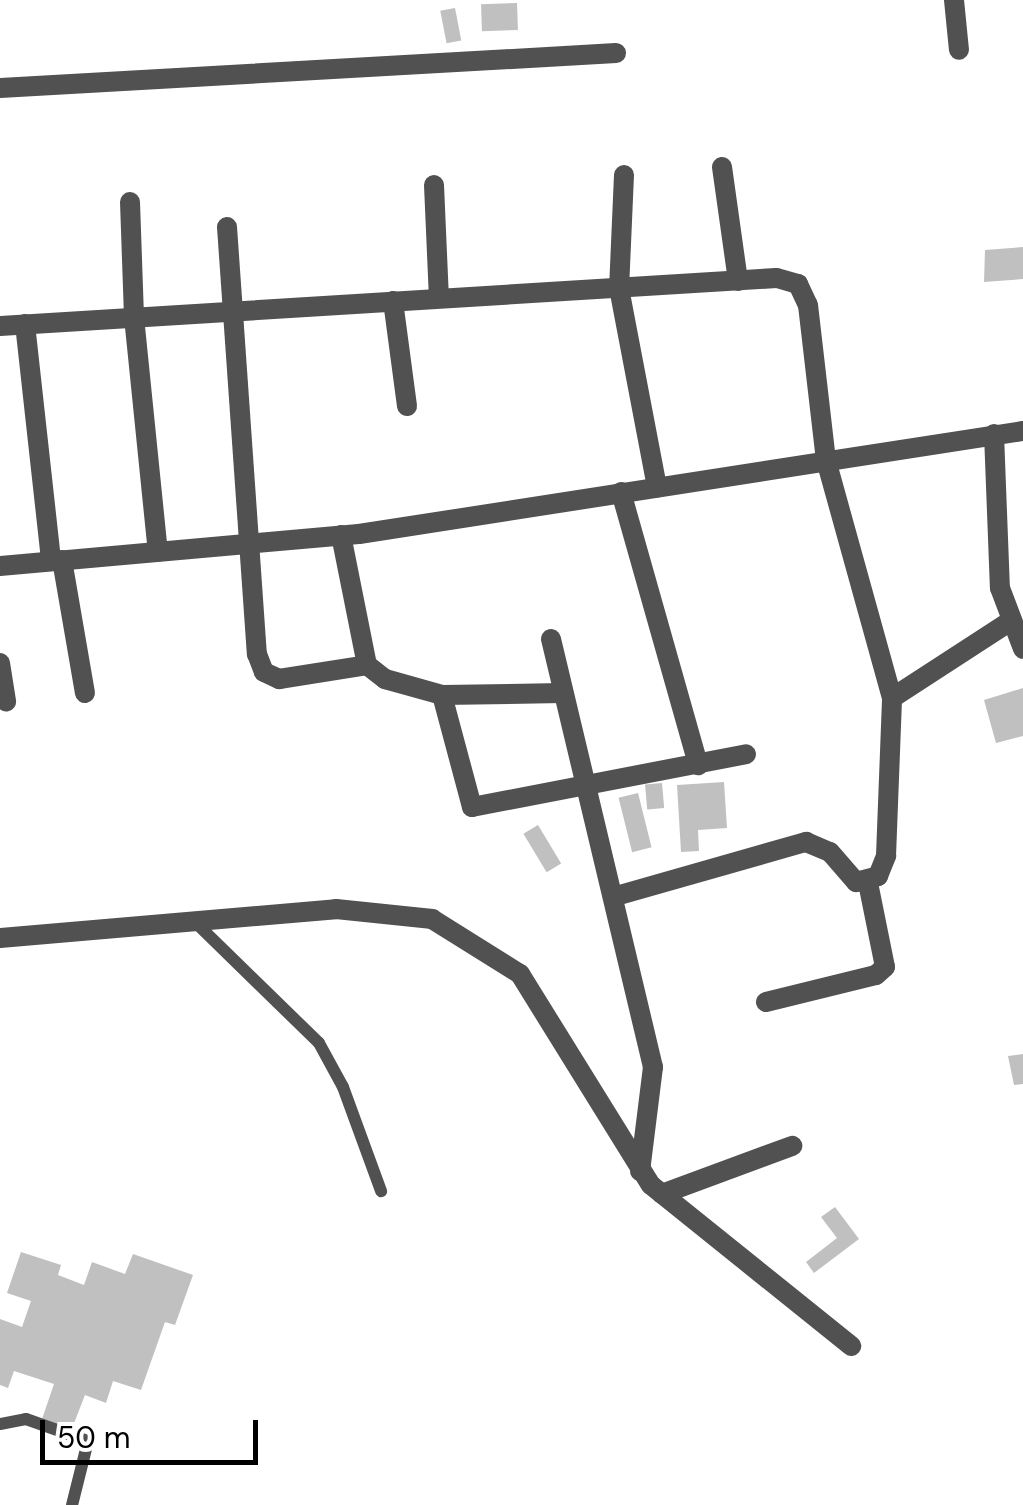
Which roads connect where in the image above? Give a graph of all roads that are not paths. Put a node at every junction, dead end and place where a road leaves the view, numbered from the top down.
1 (954, 0) edge
2 (959, 50) dead end
3 (616, 53) dead end
4 (0, 88) edge
5 (722, 167) dead end
6 (624, 175) dead end
7 (434, 185) dead end
8 (130, 202) dead end
9 (226, 227) dead end
10 (738, 281) junction
11 (619, 288) junction
12 (439, 298) junction
13 (394, 301) junction
14 (230, 311) junction
15 (134, 317) junction
16 (25, 324) junction
17 (0, 326) edge
18 (407, 406) dead end
19 (1023, 431) edge
20 (994, 434) junction
21 (826, 460) junction
22 (657, 487) junction
23 (621, 492) junction
24 (341, 536) junction
25 (246, 544) junction
26 (158, 552) junction
27 (57, 561) junction
28 (0, 566) edge
29 (1009, 622) junction
30 (551, 639) dead end
31 (1023, 649) edge
32 (0, 664) edge
33 (366, 665) junction
34 (85, 692) dead end
35 (564, 693) junction
36 (442, 695) junction
37 (892, 698) junction
38 (6, 702) dead end
39 (746, 754) dead end
40 (698, 765) junction
41 (589, 786) junction
42 (868, 883) junction
43 (616, 896) junction
44 (193, 920) junction
45 (0, 938) edge
46 (766, 1002) dead end
47 (792, 1146) dead end
48 (640, 1171) junction
49 (381, 1191) dead end
50 (662, 1194) junction
51 (851, 1346) dead end
52 (0, 1424) edge
53 (72, 1505) edge

1 - 2 street
3 - 4 street
5 - 10 street
6 - 11 street
7 - 12 street
8 - 15 street
9 - 14 street
10 - 11 street
10 - 21 street
11 - 12 street
11 - 22 street
12 - 13 street
13 - 14 street
13 - 18 street
14 - 15 street
14 - 25 street
15 - 16 street
15 - 26 street
16 - 17 street
16 - 27 street
19 - 20 street
20 - 21 street
20 - 29 street
21 - 22 street
21 - 37 street
22 - 23 street
23 - 24 street
23 - 40 street
24 - 25 street
24 - 33 street
25 - 26 street
25 - 33 street
26 - 27 street
27 - 28 street
27 - 34 street
29 - 31 street
29 - 37 street
30 - 35 street
32 - 38 street
33 - 36 street
35 - 36 street
35 - 41 street
36 - 41 street
37 - 42 street
39 - 40 street
40 - 41 street
41 - 43 street
42 - 43 street
42 - 46 street
43 - 48 street
44 - 45 street
44 - 48 street
44 - 49 lane
47 - 50 street
48 - 50 street
50 - 51 street
52 - 53 lane

